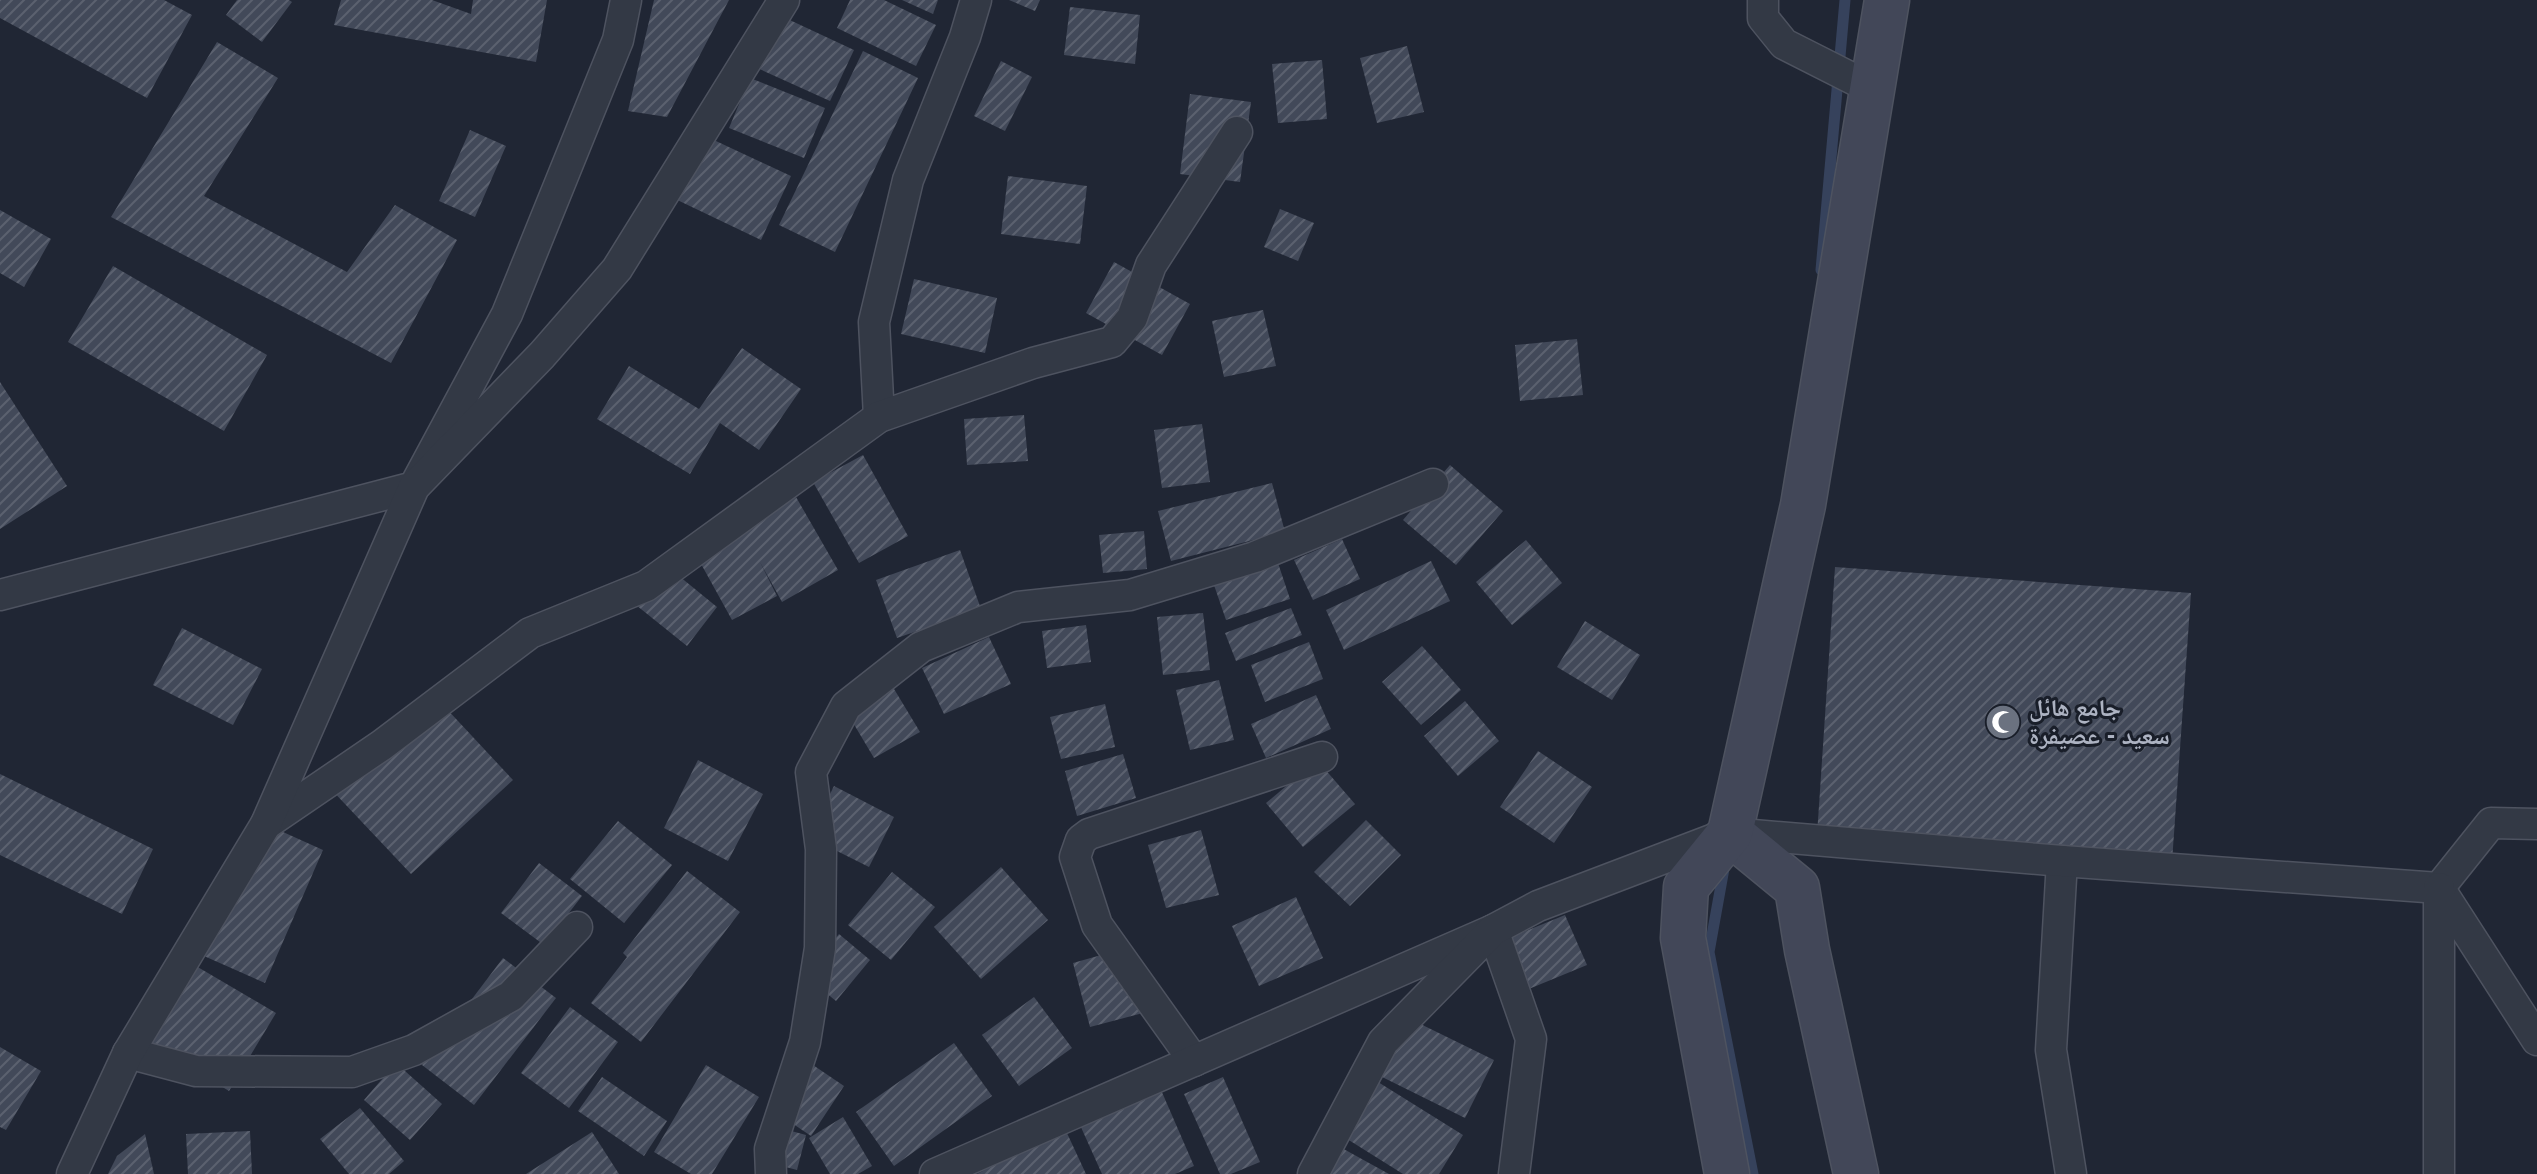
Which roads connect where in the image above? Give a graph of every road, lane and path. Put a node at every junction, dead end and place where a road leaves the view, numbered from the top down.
1 (626, 0) edge
2 (784, 0) edge
3 (976, 0) edge
4 (1763, 0) edge
5 (1887, 0) edge
6 (1871, 88) junction
7 (1237, 132) dead end
8 (879, 417) junction
9 (1433, 484) dead end
10 (414, 487) junction
11 (0, 595) edge
12 (1322, 757) dead end
13 (266, 824) junction
14 (2537, 824) edge
15 (1730, 833) junction
16 (2062, 861) junction
17 (2439, 888) junction
18 (577, 927) dead end
19 (1493, 930) junction
20 (2537, 1040) edge
21 (128, 1053) junction
22 (1194, 1061) junction
23 (72, 1174) edge
24 (771, 1174) edge
25 (935, 1174) edge
26 (1313, 1174) edge
27 (1514, 1174) edge
28 (1727, 1174) edge
29 (1856, 1174) edge
30 (2071, 1174) edge
31 (2439, 1174) edge

1 - 10 street
2 - 10 street
3 - 8 street
4 - 6 street
5 - 6 main road
6 - 15 main road
7 - 8 street
8 - 13 street
9 - 24 street
10 - 11 street
10 - 13 street
12 - 22 street
13 - 21 street
14 - 17 street
15 - 16 street
15 - 19 street
15 - 28 main road
15 - 29 main road
16 - 17 street
16 - 30 street
17 - 20 street
17 - 31 street
18 - 21 street
19 - 22 street
19 - 26 street
19 - 27 street
21 - 23 street
22 - 25 street

